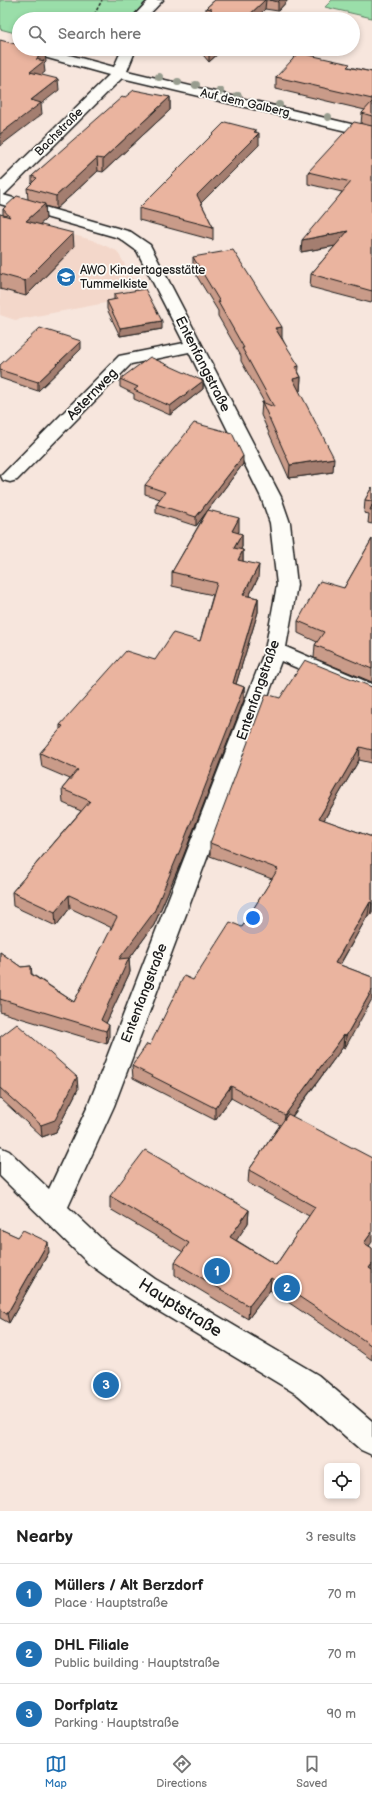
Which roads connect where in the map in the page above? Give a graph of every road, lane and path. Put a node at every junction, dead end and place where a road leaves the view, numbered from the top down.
1 (102, 0) edge
2 (156, 0) edge
3 (96, 12) edge
4 (145, 12) edge
5 (57, 56) edge
6 (126, 56) edge
7 (119, 73) junction
8 (372, 134) edge
9 (0, 191) edge
10 (0, 199) edge
11 (194, 346) junction
12 (10, 476) dead end
13 (275, 650) junction
14 (372, 693) edge
15 (0, 1159) edge
16 (53, 1210) junction
17 (372, 1440) edge

1 - 3 path
2 - 4 street
5 - 7 street
6 - 7 street
7 - 8 street, Auf dem Galberg
7 - 9 street, Bachstraße
10 - 11 street, Entenfangstraße
11 - 12 street, Asternweg
11 - 13 street, Entenfangstraße
13 - 14 street
13 - 16 street, Entenfangstraße
15 - 16 street, Hauptstraße
16 - 17 street, Hauptstraße

